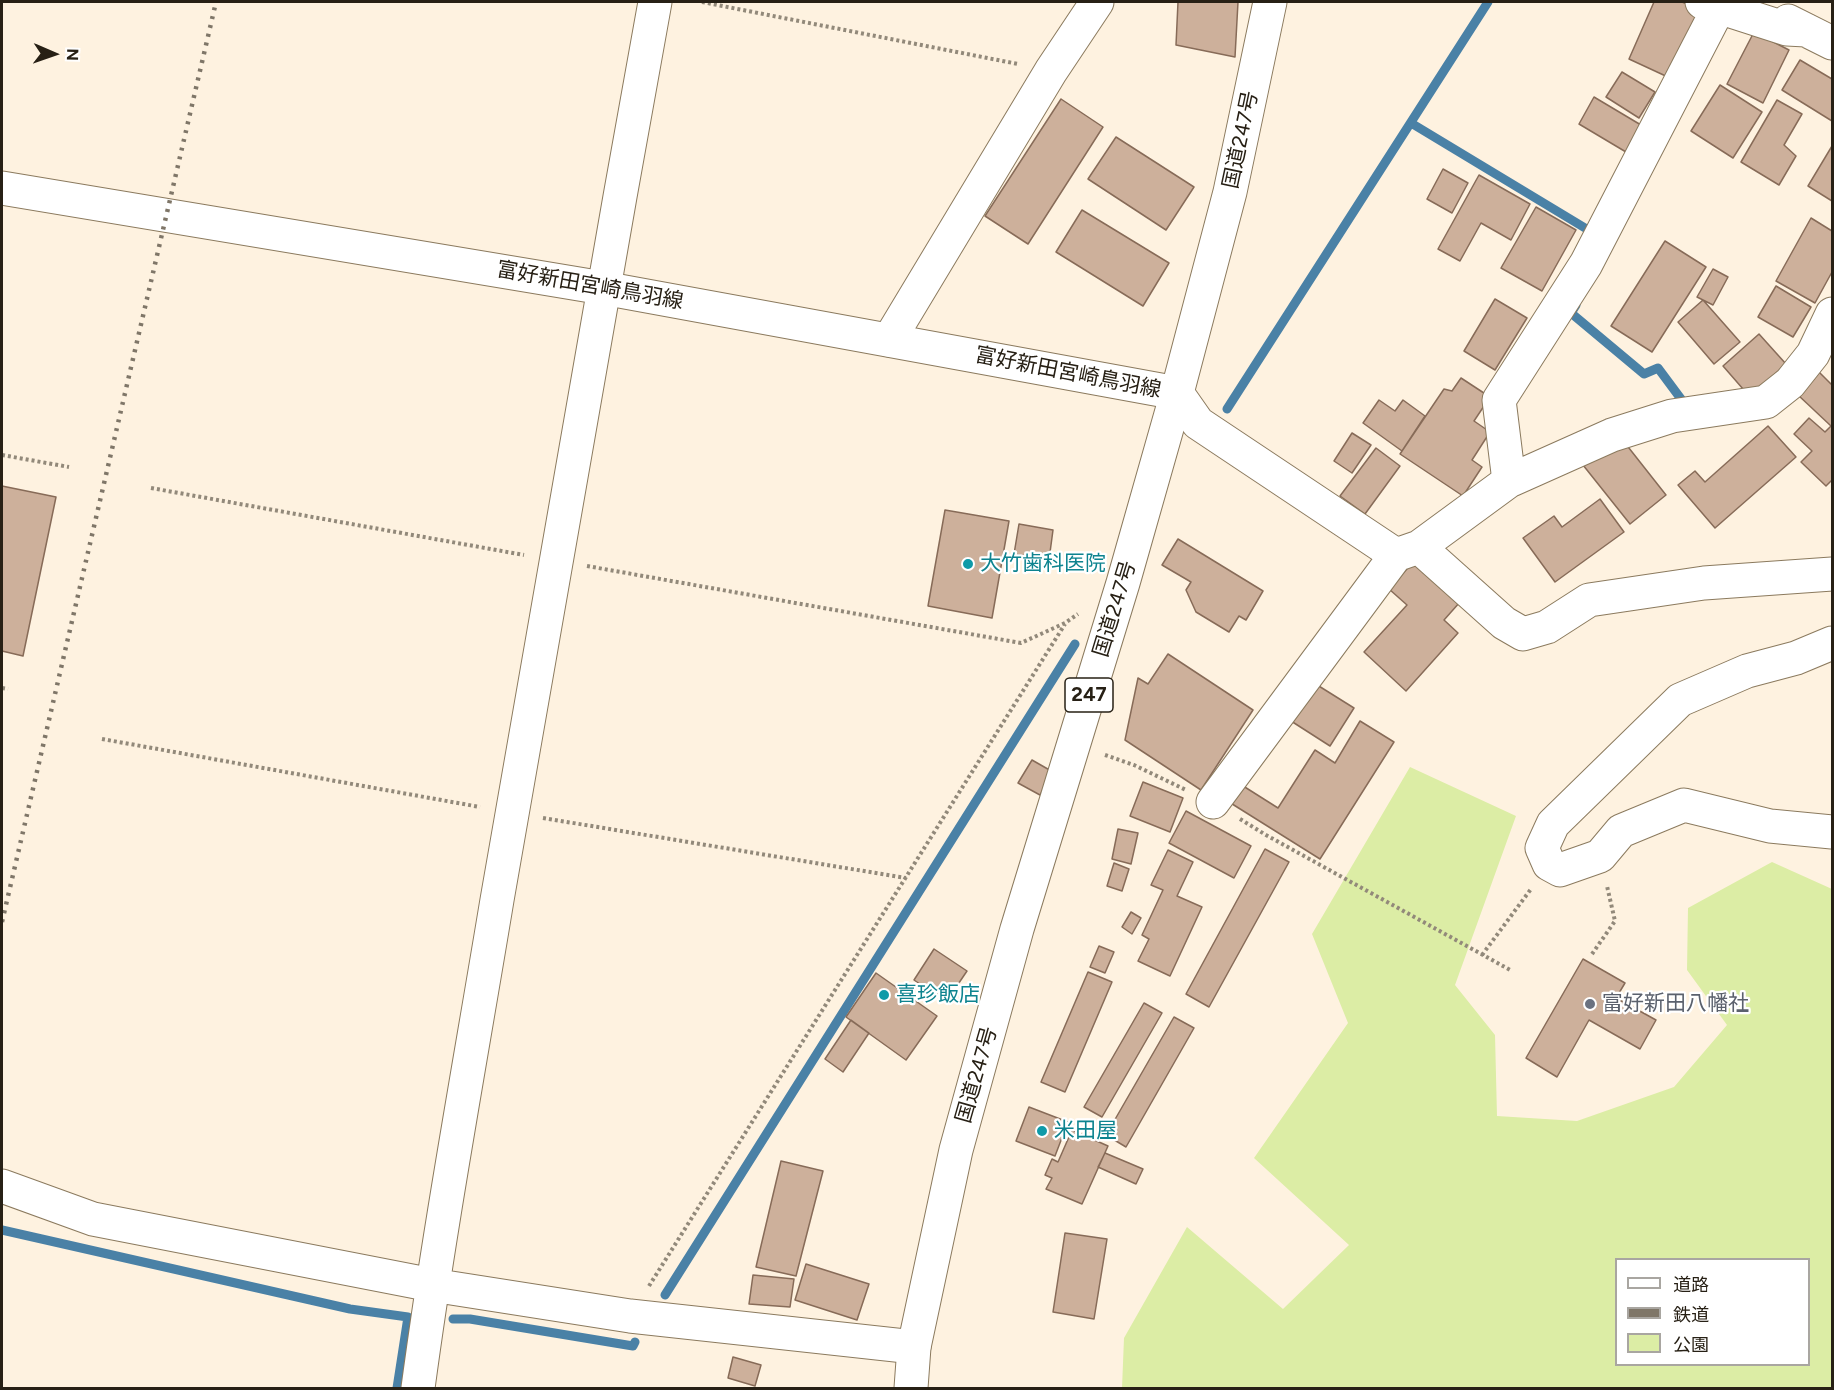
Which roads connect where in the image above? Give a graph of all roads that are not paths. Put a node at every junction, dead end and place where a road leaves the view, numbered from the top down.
1 (656, 2) edge
2 (1097, 2) edge
3 (1269, 2) edge
4 (1764, 5) edge
5 (1709, 6) edge
6 (1819, 37) edge
7 (2, 188) edge
8 (603, 288) junction
9 (1833, 314) edge
10 (890, 340) junction
11 (1177, 393) junction
12 (1509, 481) junction
13 (1407, 551) junction
14 (1833, 574) edge
15 (1833, 643) edge
16 (1213, 802) road end
17 (1833, 832) edge
18 (2, 1186) edge
19 (432, 1285) junction
20 (914, 1347) junction
21 (418, 1389) edge
22 (911, 1389) edge

1 - 8 main road
2 - 10 main road
3 - 11 main road, 国道247号 / 247
4 - 6 main road
5 - 6 main road
5 - 12 main road
7 - 8 main road, 富好新田宮崎鳥羽線
8 - 10 main road, 富好新田宮崎鳥羽線
8 - 19 main road
9 - 12 main road
10 - 11 main road, 富好新田宮崎鳥羽線
11 - 13 main road
11 - 20 main road, 国道247号 / 247
12 - 13 main road
13 - 14 main road
13 - 16 main road
15 - 17 main road
18 - 19 main road
19 - 20 main road
19 - 21 main road
20 - 22 main road, 国道247号 / 247

